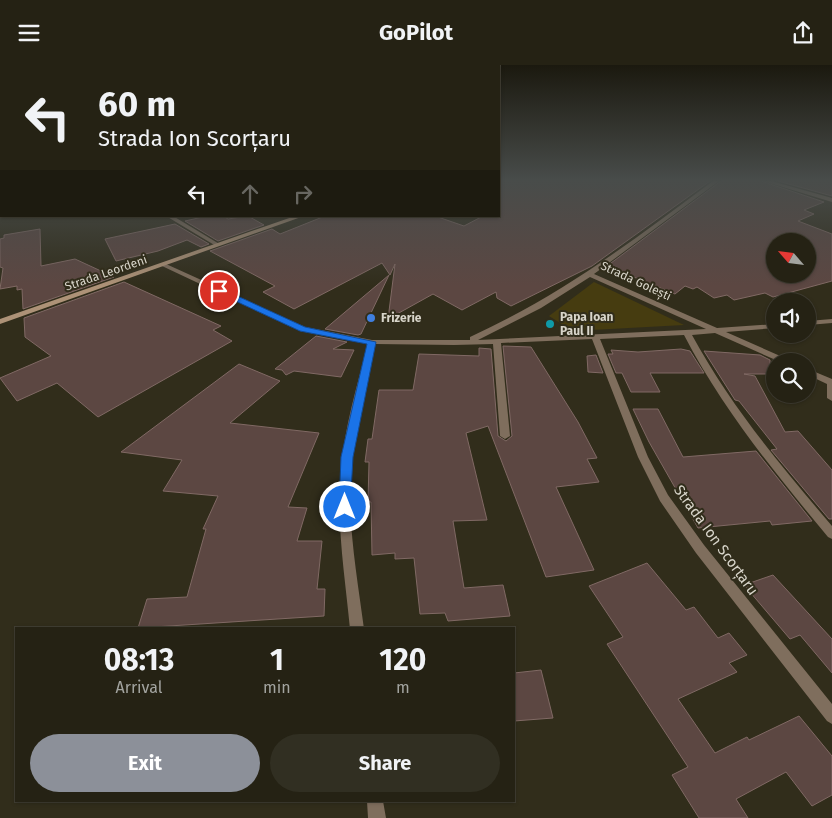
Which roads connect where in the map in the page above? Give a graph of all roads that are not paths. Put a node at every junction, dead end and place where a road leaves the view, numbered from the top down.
1 (669, 216) edge
2 (171, 217) edge
3 (298, 217) edge
4 (218, 245) junction
5 (164, 265) junction
6 (591, 275) junction
7 (832, 321) edge
8 (0, 322) edge
9 (816, 322) edge
10 (766, 327) edge
11 (717, 331) junction
12 (687, 333) junction
13 (595, 337) junction
14 (497, 341) junction
15 (372, 342) junction
16 (465, 342) junction
17 (766, 353) edge
18 (816, 376) edge
19 (831, 383) edge
20 (832, 398) edge
21 (505, 436) dead end
22 (832, 533) edge
23 (357, 627) edge
24 (832, 715) edge
25 (375, 802) edge
26 (377, 818) edge

1 - 6 street, Strada Golești
2 - 4 street
3 - 4 main road, Strada Leordeni
4 - 5 main road, Strada Leordeni
5 - 8 main road, Strada Leordeni
5 - 15 street
6 - 11 street, Strada Golești
6 - 16 street
7 - 9 street
10 - 11 street
11 - 12 street
11 - 17 street, Strada Golești
12 - 13 street
12 - 22 street
13 - 14 street
13 - 24 street, Strada Ion Scorțaru
14 - 16 street
14 - 21 street
15 - 16 street
15 - 23 street
18 - 19 street
19 - 20 street
25 - 26 street

